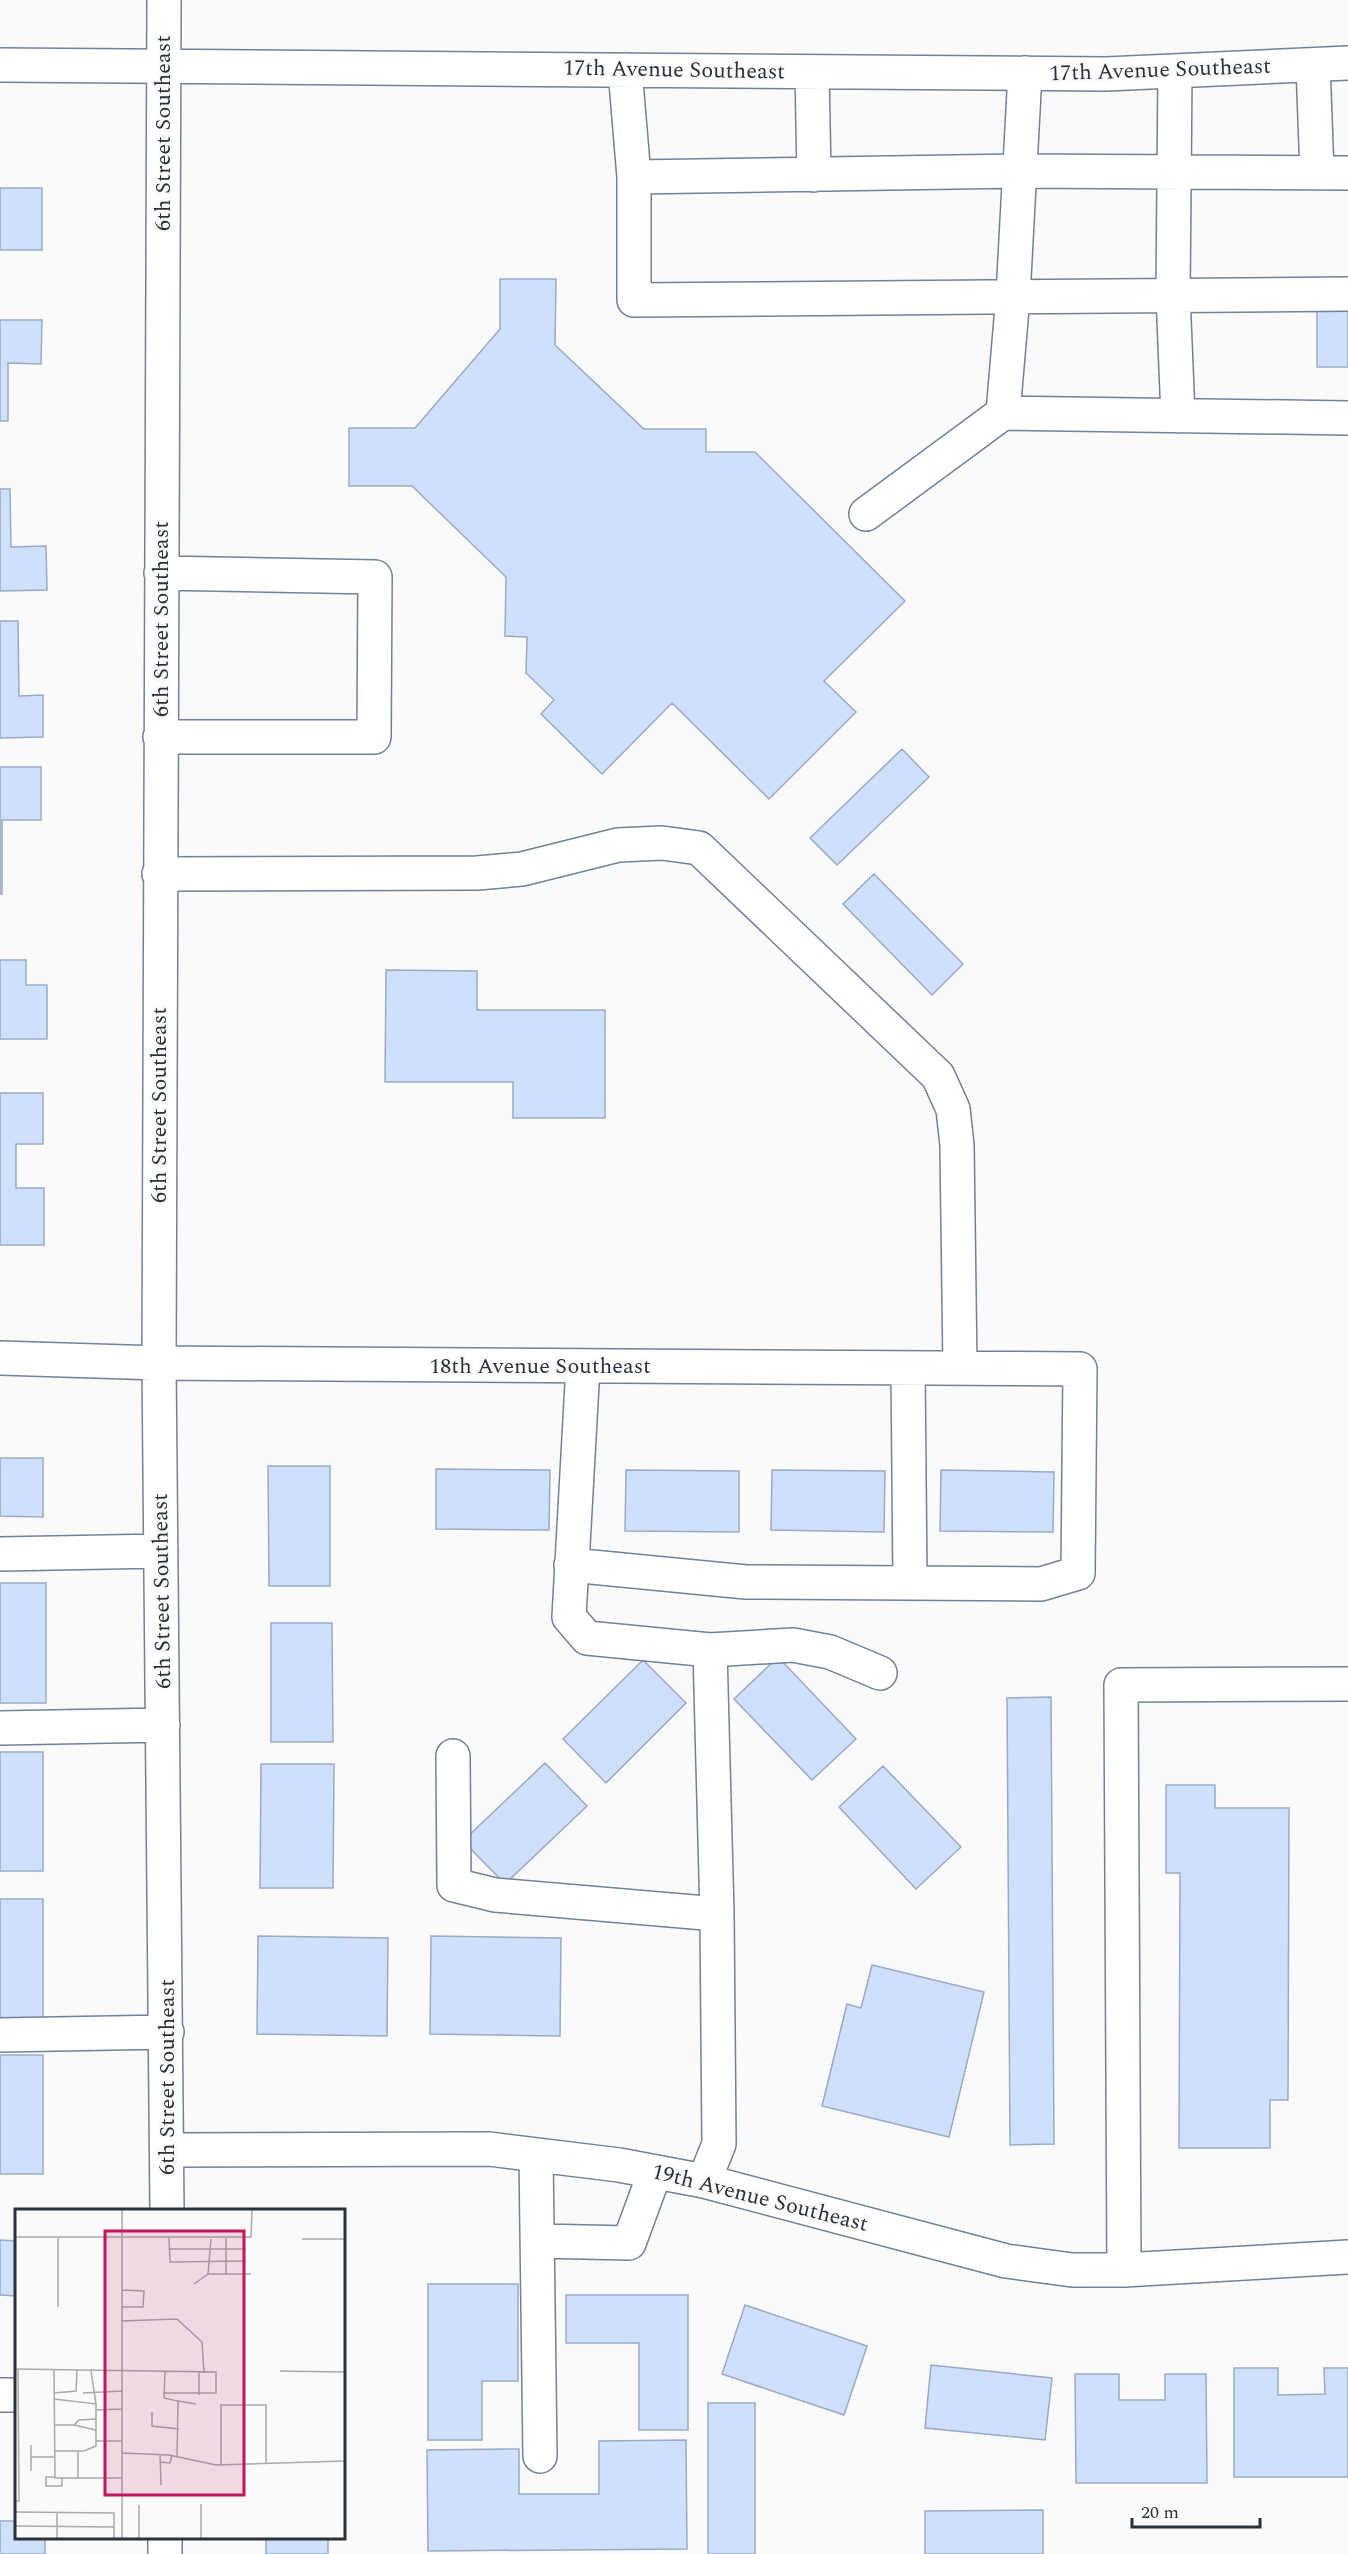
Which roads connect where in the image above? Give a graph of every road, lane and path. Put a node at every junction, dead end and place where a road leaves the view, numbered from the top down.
1 (164, 0) edge
2 (1348, 63) edge
3 (0, 65) edge
4 (1313, 65) junction
5 (164, 66) junction
6 (625, 70) junction
7 (1175, 71) junction
8 (812, 72) junction
9 (1025, 73) junction
10 (1021, 171) junction
11 (1174, 172) junction
12 (1332, 173) edge
13 (814, 175) junction
14 (634, 177) junction
15 (1348, 294) edge
16 (1173, 295) junction
17 (1013, 296) junction
18 (1004, 413) junction
19 (1178, 416) junction
20 (1348, 418) edge
21 (866, 514) dead end
22 (161, 573) junction
23 (160, 737) junction
24 (159, 874) junction
25 (0, 1358) edge
26 (159, 1363) junction
27 (583, 1366) junction
28 (908, 1368) junction
29 (960, 1368) junction
30 (161, 1551) junction
31 (0, 1554) edge
32 (572, 1565) junction
33 (910, 1583) junction
34 (710, 1650) junction
35 (880, 1673) dead end
36 (1348, 1684) edge
37 (163, 1725) junction
38 (0, 1728) edge
39 (453, 1756) dead end
40 (717, 1914) junction
41 (166, 2032) junction
42 (0, 2035) edge
43 (168, 2150) junction
44 (536, 2155) junction
45 (655, 2172) junction
46 (704, 2181) junction
47 (167, 2209) edge
48 (538, 2241) junction
49 (1348, 2257) edge
50 (1124, 2270) junction
51 (540, 2456) dead end

1 - 5 street, 6th Street Southeast
2 - 4 street, 17th Avenue Southeast
3 - 5 street, 17th Avenue Southeast
4 - 7 street, 17th Avenue Southeast
4 - 12 street
5 - 6 street, 17th Avenue Southeast
5 - 22 street, 6th Street Southeast
6 - 8 street, 17th Avenue Southeast
6 - 14 street
7 - 9 street, 17th Avenue Southeast
7 - 11 street
8 - 9 street, 17th Avenue Southeast
8 - 13 street
9 - 10 street
10 - 11 street
10 - 13 street
10 - 17 street
11 - 12 street
11 - 16 street
13 - 14 street
14 - 17 street
15 - 16 street
16 - 17 street
16 - 19 street
17 - 18 street
18 - 19 street
18 - 21 street
19 - 20 street
22 - 23 street, 6th Street Southeast
22 - 23 street
23 - 24 street, 6th Street Southeast
24 - 26 street, 6th Street Southeast
24 - 29 street
25 - 26 street, 18th Avenue Southeast
26 - 27 street, 18th Avenue Southeast
26 - 30 street, 6th Street Southeast
27 - 28 street, 18th Avenue Southeast
27 - 32 street
28 - 29 street, 18th Avenue Southeast
28 - 33 street
29 - 33 street, 18th Avenue Southeast
30 - 31 street
30 - 37 street, 6th Street Southeast
32 - 33 street
32 - 34 street
34 - 35 street
34 - 40 street
36 - 50 street
37 - 38 street
37 - 41 street, 6th Street Southeast
39 - 40 street
40 - 46 street
41 - 42 street
41 - 43 street, 6th Street Southeast
43 - 44 street, 19th Avenue Southeast
43 - 47 street, 6th Street Southeast
44 - 45 street, 19th Avenue Southeast
44 - 48 street
45 - 46 street, 19th Avenue Southeast
45 - 48 street
46 - 50 street, 19th Avenue Southeast
48 - 51 street
49 - 50 street, 19th Avenue Southeast

